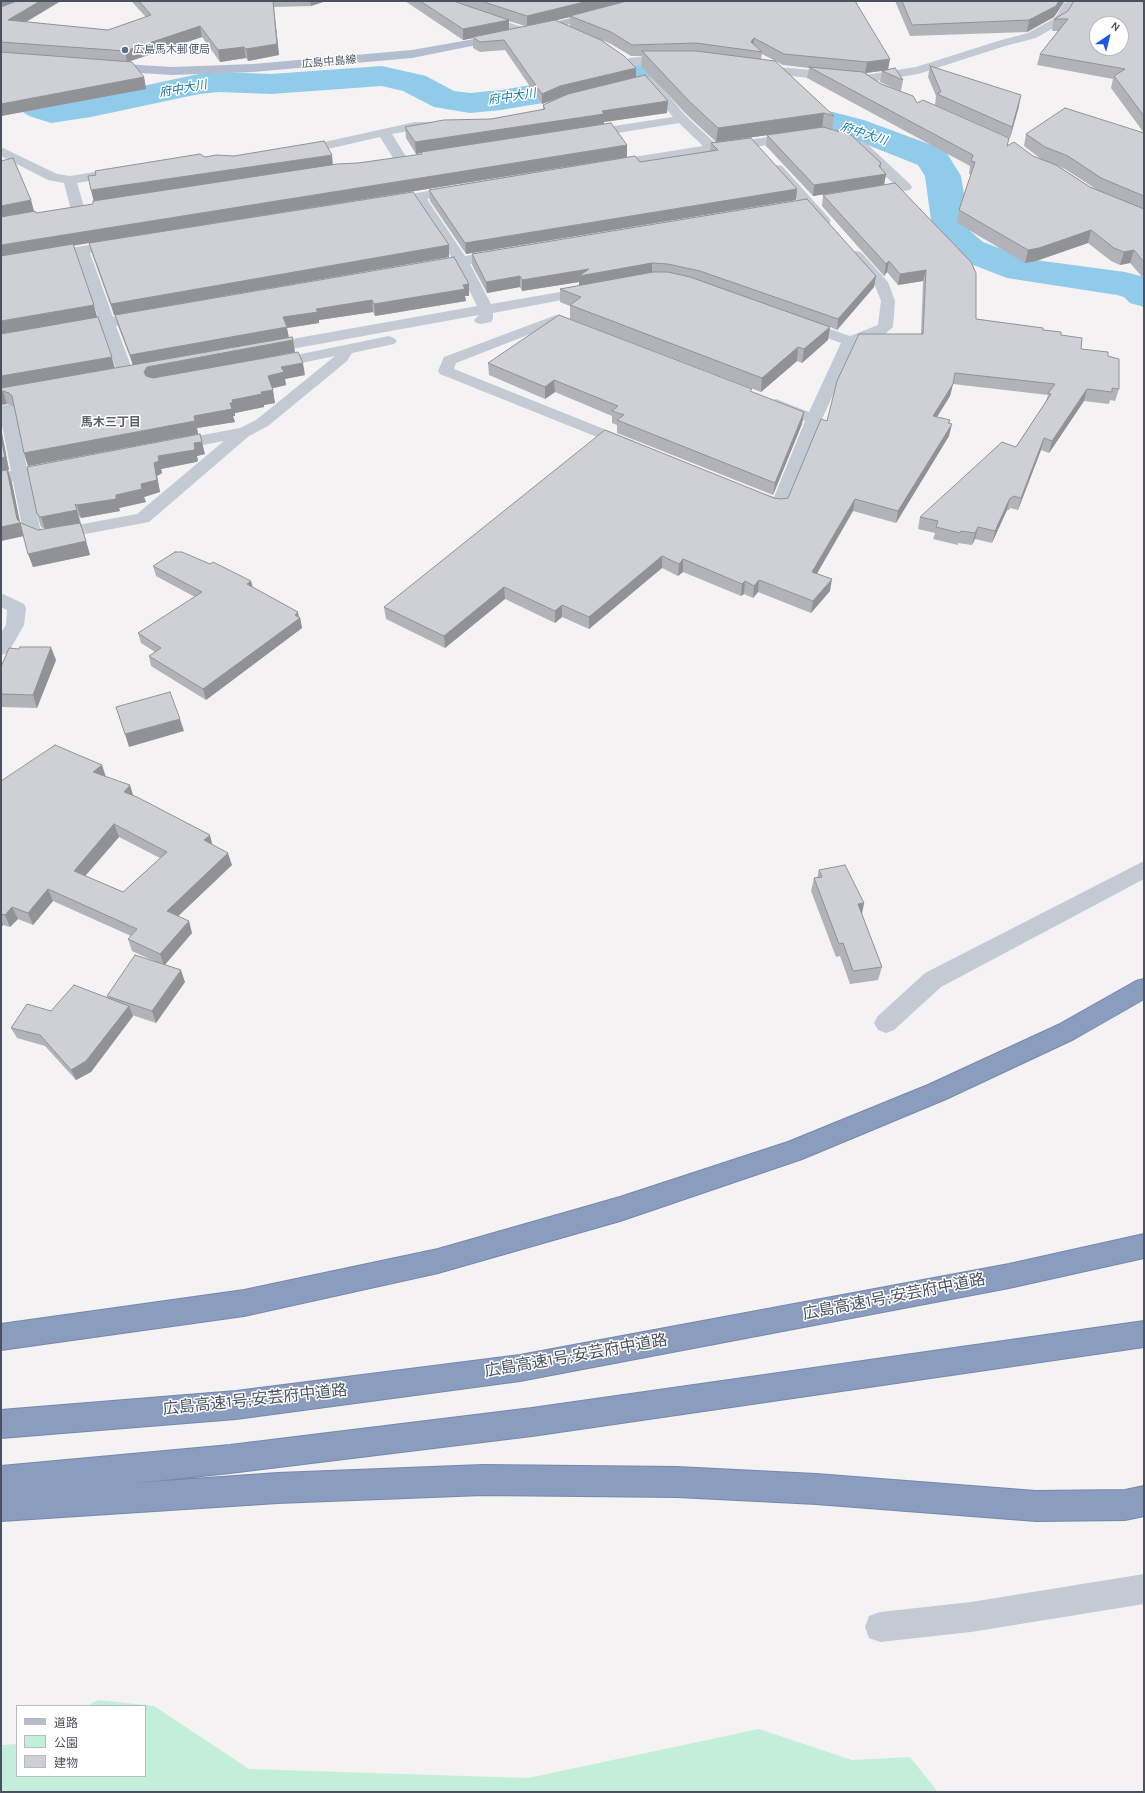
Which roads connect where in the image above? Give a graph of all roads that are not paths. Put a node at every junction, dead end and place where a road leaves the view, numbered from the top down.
1 (447, 1) edge
2 (651, 1) edge
3 (1092, 1) edge
4 (556, 26) junction
5 (527, 32) junction
6 (570, 33) edge
7 (618, 54) edge
8 (681, 60) edge
9 (632, 65) junction
10 (95, 66) edge
11 (743, 67) edge
12 (646, 78) junction
13 (865, 79) junction
14 (633, 84) edge
15 (884, 91) edge
16 (682, 119) junction
17 (445, 126) edge
18 (384, 132) junction
19 (807, 135) edge
20 (574, 136) edge
21 (851, 141) edge
22 (754, 143) junction
23 (713, 148) junction
24 (1, 151) edge
25 (283, 155) edge
26 (418, 160) edge
27 (403, 163) junction
28 (388, 165) edge
29 (597, 167) edge
30 (130, 170) edge
31 (70, 180) junction
32 (473, 188) edge
33 (860, 194) edge
34 (419, 197) junction
35 (822, 200) edge
36 (807, 203) junction
37 (372, 204) edge
38 (792, 205) edge
39 (94, 208) edge
40 (78, 210) junction
41 (63, 213) edge
42 (834, 231) edge
43 (844, 242) edge
44 (130, 243) edge
45 (82, 250) junction
46 (516, 252) edge
47 (461, 261) junction
48 (1, 263) edge
49 (415, 269) edge
50 (600, 289) edge
51 (486, 309) junction
52 (163, 313) edge
53 (790, 320) edge
54 (108, 323) junction
55 (55, 332) edge
56 (593, 333) edge
57 (850, 341) junction
58 (346, 350) junction
59 (252, 351) edge
60 (259, 366) edge
61 (142, 371) edge
62 (126, 374) junction
63 (111, 376) edge
64 (762, 399) edge
65 (55, 402) edge
66 (4, 411) edge
67 (814, 419) junction
68 (245, 432) junction
69 (159, 448) edge
70 (638, 448) edge
71 (74, 464) edge
72 (20, 475) junction
73 (1, 478) edge
74 (742, 490) edge
75 (1, 598) edge
76 (1, 649) edge
77 (1144, 869) edge
78 (1144, 988) edge
79 (886, 1023) dead end
80 (1144, 1246) edge
81 (1144, 1334) edge
82 (1, 1337) edge
83 (1, 1424) edge
84 (1, 1482) edge
85 (1144, 1501) edge
86 (1, 1506) edge
87 (1144, 1588) edge
88 (880, 1627) dead end

1 - 5 street
2 - 4 main road, 広島中島線
3 - 13 street
4 - 5 main road, 広島中島線
4 - 6 street
5 - 10 main road, 広島中島線
7 - 9 street
8 - 9 street
9 - 12 street
11 - 13 street
12 - 14 street
12 - 16 street
13 - 15 street
16 - 20 street
16 - 23 street
17 - 18 street
18 - 25 street
18 - 27 street
19 - 22 street
21 - 33 street
22 - 23 street
22 - 36 street
23 - 29 street
24 - 31 street
26 - 27 street
27 - 28 street
30 - 31 street
31 - 40 street
32 - 34 street
34 - 37 street
34 - 47 street
35 - 36 street
36 - 38 street
36 - 42 street
39 - 40 street
40 - 41 street
43 - 57 street
44 - 45 street
45 - 48 street
45 - 54 street
46 - 47 street
47 - 49 street
47 - 51 street
50 - 51 street
51 - 58 street
51 - 59 street
52 - 54 street
53 - 57 street
54 - 55 street
54 - 62 street
56 - 70 street
57 - 67 street
58 - 60 street
58 - 68 street
61 - 62 street
62 - 63 street
64 - 67 street
65 - 66 street
66 - 72 street
67 - 74 street
68 - 69 street
68 - 72 street
71 - 72 street
72 - 73 street
75 - 76 street
77 - 79 street
78 - 82 highway
80 - 83 highway, 広島高速1号;安芸府中道路
81 - 84 highway
85 - 86 highway
87 - 88 street

